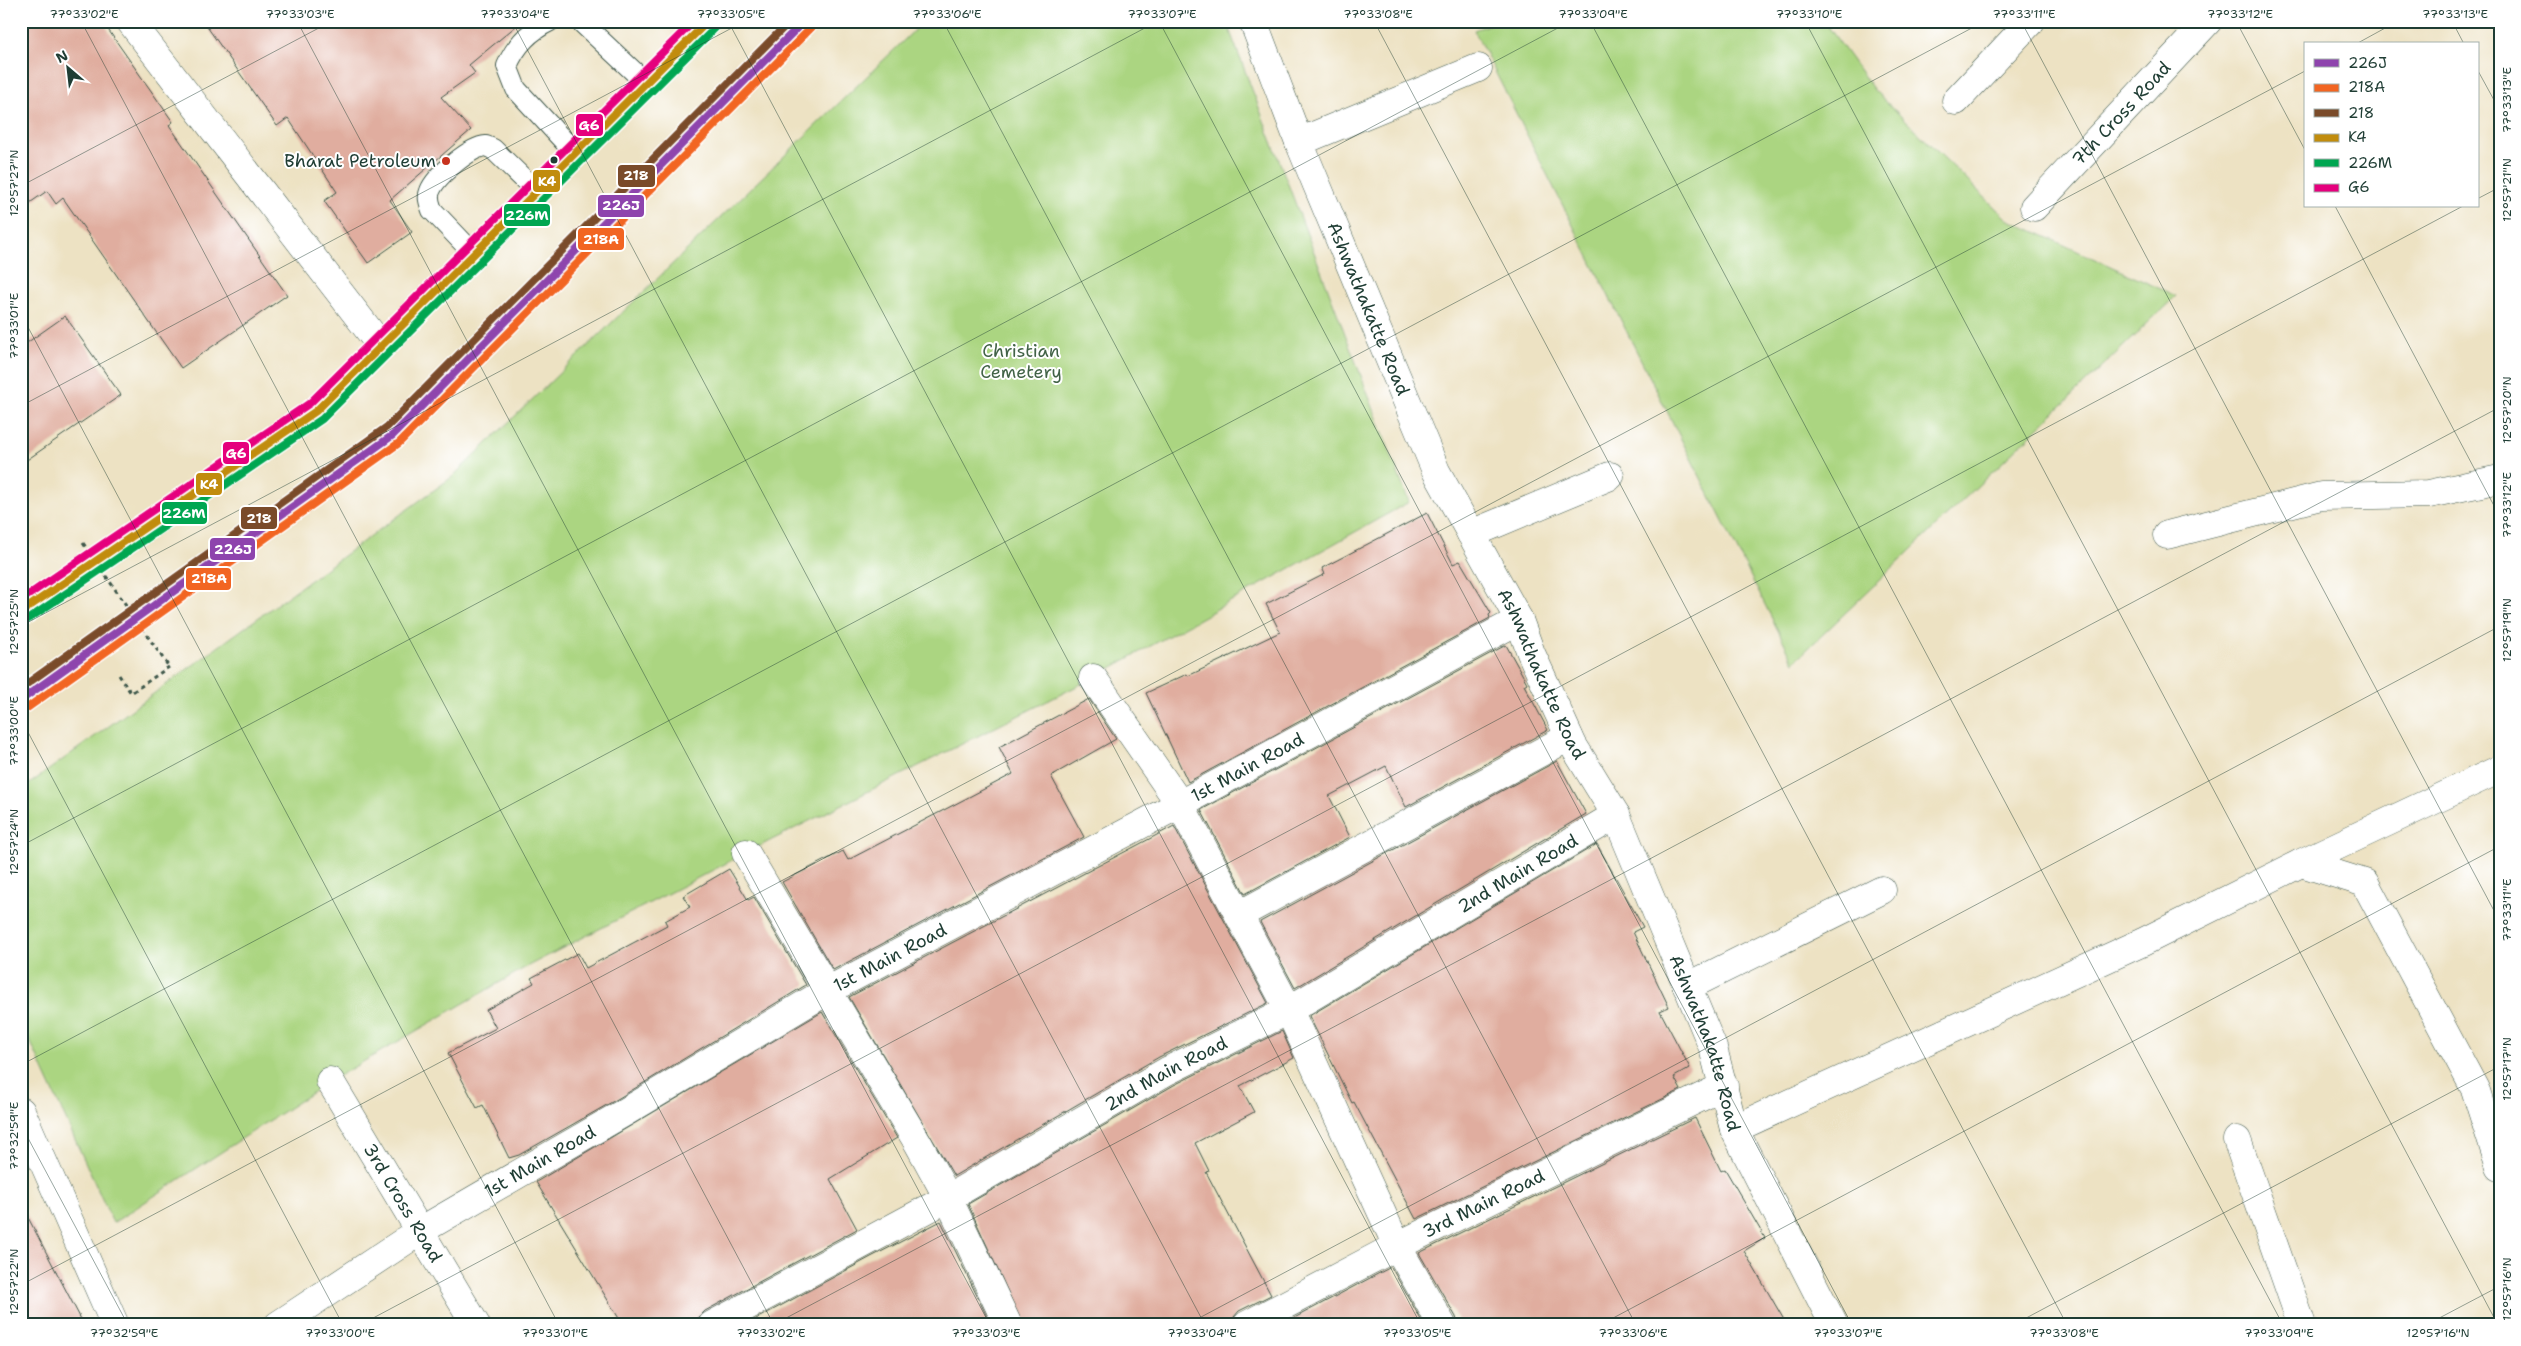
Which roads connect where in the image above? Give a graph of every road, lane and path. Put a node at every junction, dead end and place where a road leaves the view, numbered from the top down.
1 (130, 21) edge
2 (550, 21) edge
3 (580, 21) edge
4 (708, 21) edge
5 (804, 21) edge
6 (1252, 21) edge
7 (2030, 21) edge
8 (2208, 21) edge
9 (1478, 68) dead end
10 (646, 83) junction
11 (1956, 101) dead end
12 (1299, 142) junction
13 (575, 153) junction
14 (537, 192) junction
15 (2034, 207) dead end
16 (474, 254) junction
17 (381, 346) junction
18 (1610, 476) dead end
19 (2500, 479) edge
20 (1471, 534) junction
21 (2167, 535) dead end
22 (83, 542) dead end
23 (21, 612) edge
24 (1519, 620) junction
25 (1093, 678) dead end
26 (131, 693) dead end
27 (21, 700) edge
28 (1569, 737) junction
29 (2500, 769) edge
30 (1180, 804) junction
31 (1616, 814) junction
32 (746, 853) dead end
33 (2300, 863) junction
34 (1882, 890) dead end
35 (1239, 915) junction
36 (1687, 987) junction
37 (828, 991) junction
38 (1289, 1010) junction
39 (330, 1081) dead end
40 (1724, 1086) junction
41 (21, 1111) edge
42 (1734, 1129) junction
43 (2237, 1140) dead end
44 (2500, 1167) edge
45 (948, 1198) junction
46 (420, 1231) junction
47 (1397, 1246) junction
48 (115, 1325) edge
49 (278, 1325) edge
50 (476, 1325) edge
51 (712, 1325) edge
52 (1008, 1325) edge
53 (1247, 1325) edge
54 (1442, 1325) edge
55 (1834, 1325) edge
56 (2302, 1325) edge

1 - 17 main road
2 - 13 lane
3 - 10 lane
4 - 10 main road
5 - 27 main road
6 - 12 main road, Ashwathakatte Road
7 - 11 main road
8 - 15 main road, 7th Cross Road
9 - 12 main road
10 - 13 main road
12 - 20 main road, Ashwathakatte Road
13 - 14 main road
14 - 16 main road
14 - 16 lane
16 - 17 main road
17 - 23 main road
18 - 20 main road
19 - 21 main road
20 - 24 main road, Ashwathakatte Road
22 - 26 path, bridge
24 - 28 main road, Ashwathakatte Road
24 - 30 main road, 1st Main Road
25 - 30 main road
28 - 31 main road, Ashwathakatte Road
28 - 35 main road
29 - 33 main road
30 - 35 main road
30 - 37 main road, 1st Main Road
31 - 36 main road, Ashwathakatte Road
31 - 38 main road, 2nd Main Road
32 - 37 main road
33 - 42 main road
33 - 44 main road
34 - 36 main road
35 - 38 main road
36 - 40 main road, Ashwathakatte Road
37 - 45 main road
37 - 46 main road, 1st Main Road
38 - 45 main road, 2nd Main Road
38 - 47 main road
39 - 46 main road, 3rd Cross Road
40 - 42 main road, Ashwathakatte Road
40 - 47 main road, 3rd Main Road
41 - 48 main road
42 - 55 main road, Ashwathakatte Road
43 - 56 main road
45 - 51 main road, 2nd Main Road
45 - 52 main road
46 - 49 main road, 1st Main Road
46 - 50 main road, 3rd Cross Road
47 - 53 main road, 3rd Main Road
47 - 54 main road

